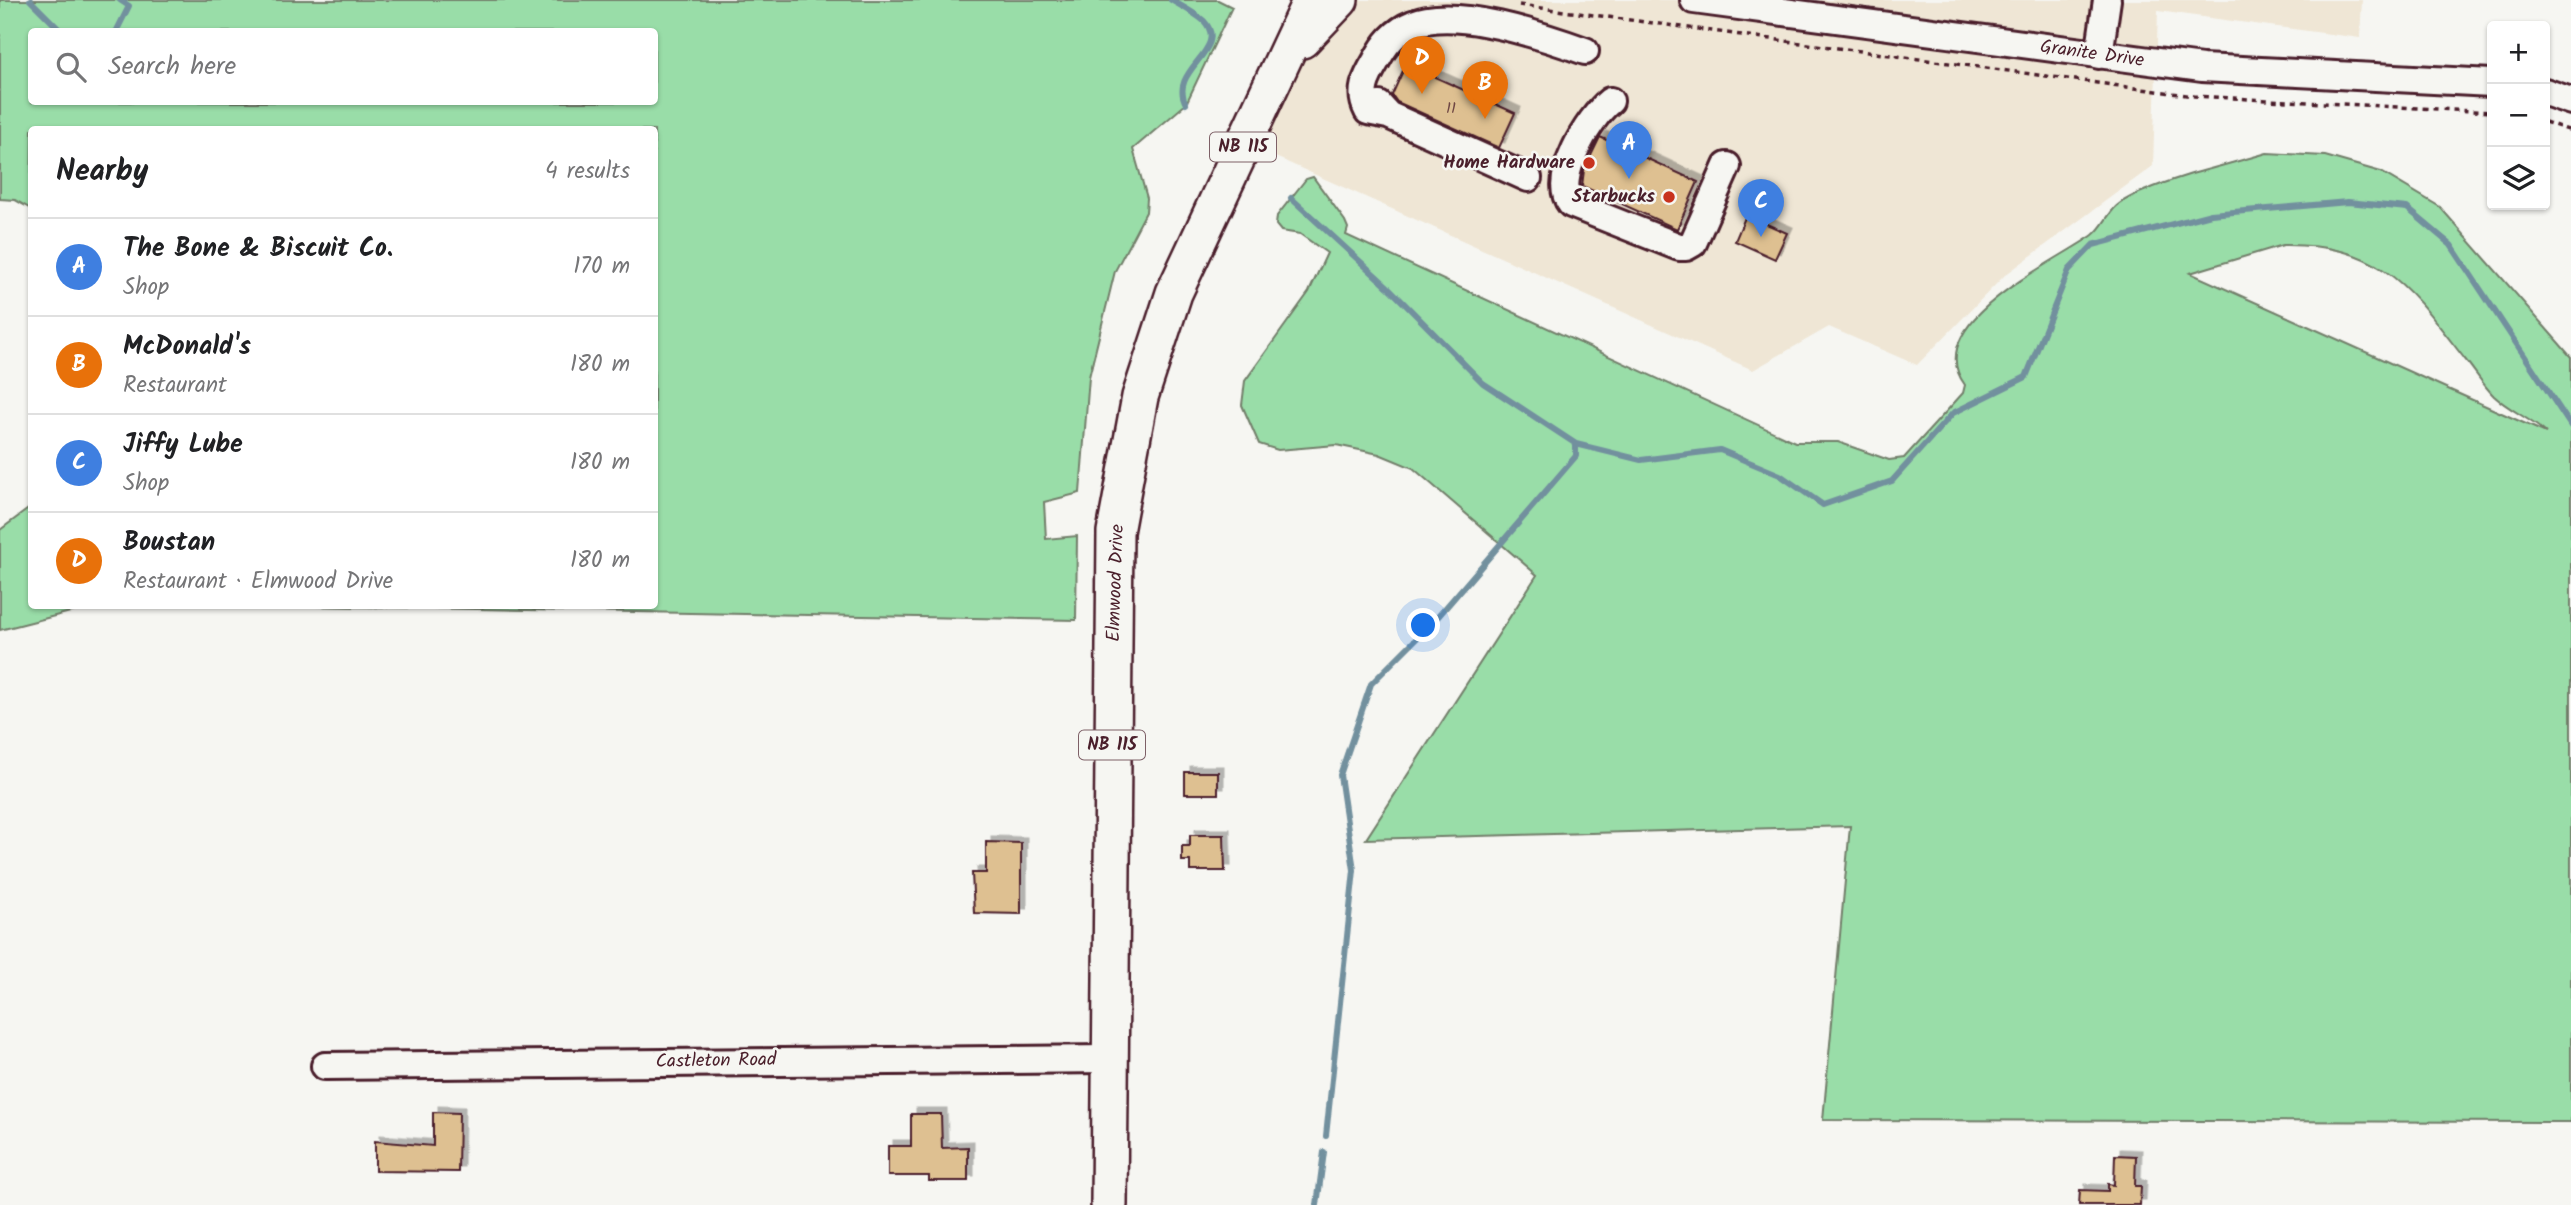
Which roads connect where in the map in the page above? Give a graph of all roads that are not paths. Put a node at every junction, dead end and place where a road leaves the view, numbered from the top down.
1 (1311, 0) edge
2 (1340, 0) edge
3 (1694, 0) edge
4 (2107, 0) edge
5 (1796, 7) edge
6 (1585, 51) dead end
7 (2099, 55) junction
8 (1286, 58) junction
9 (2487, 82) edge
10 (2550, 94) edge
11 (1610, 101) dead end
12 (2571, 101) edge
13 (1727, 166) dead end
14 (1528, 178) dead end
15 (1108, 1059) junction
16 (325, 1066) dead end
17 (1109, 1205) edge

1 - 8 main road, Elmwood Drive / NB 115
2 - 8 main road
3 - 5 street, Granite Drive
4 - 7 street
5 - 7 street, Granite Drive
6 - 14 street
7 - 9 street, Granite Drive
8 - 15 main road, Elmwood Drive / NB 115
10 - 12 street
11 - 13 street
15 - 16 street, Castleton Road
15 - 17 main road, Elmwood Drive / NB 115

